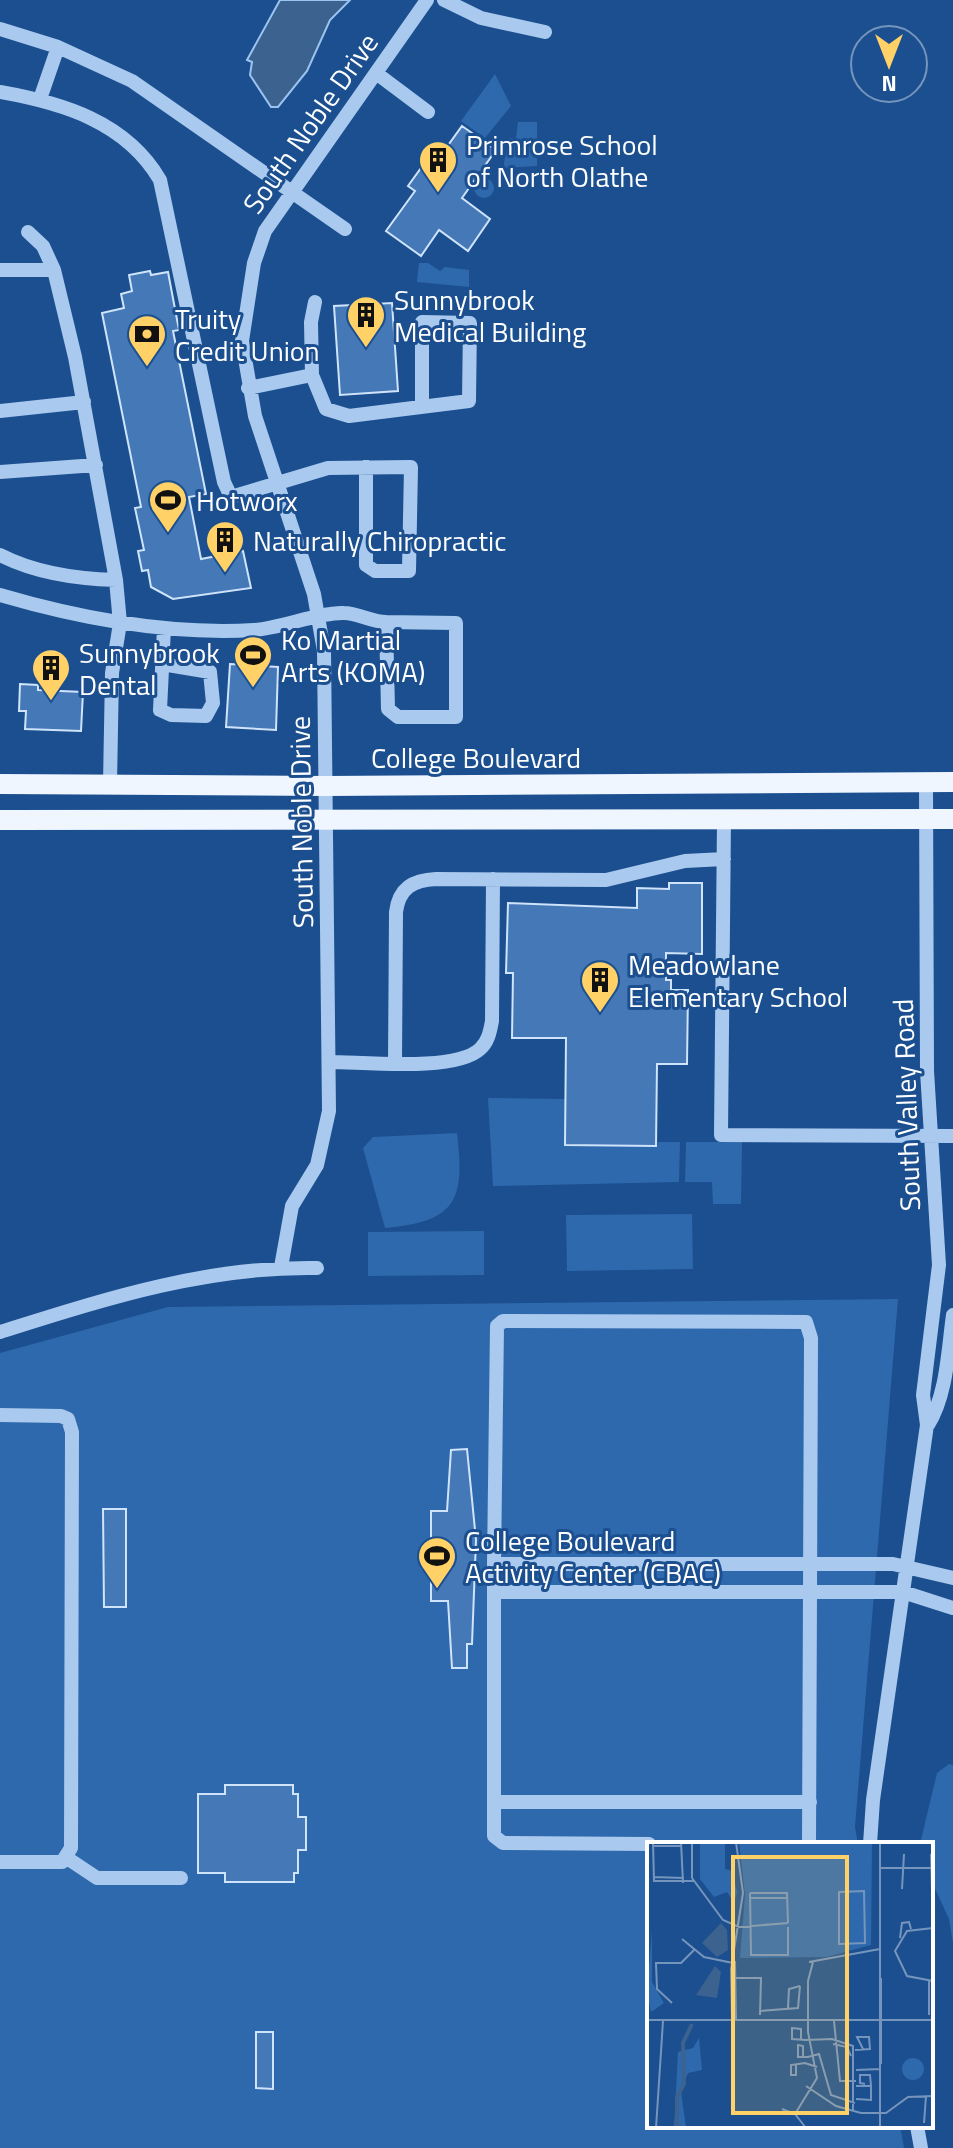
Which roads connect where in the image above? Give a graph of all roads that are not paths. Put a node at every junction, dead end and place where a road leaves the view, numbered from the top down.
1 (427, 0) edge
2 (444, 0) edge
3 (0, 29) edge
4 (545, 32) dead end
5 (58, 47) junction
6 (376, 73) junction
7 (0, 92) edge
8 (40, 99) junction
9 (428, 112) dead end
10 (291, 191) junction
11 (345, 229) dead end
12 (28, 232) dead end
13 (0, 270) edge
14 (54, 270) junction
15 (315, 302) dead end
16 (312, 375) junction
17 (248, 388) junction
18 (84, 402) junction
19 (422, 406) junction
20 (0, 411) edge
21 (96, 465) junction
22 (366, 467) junction
23 (0, 472) edge
24 (278, 486) junction
25 (0, 555) edge
26 (116, 580) junction
27 (0, 595) edge
28 (320, 618) junction
29 (386, 622) junction
30 (120, 623) junction
31 (164, 628) junction
32 (162, 664) junction
33 (926, 782) junction
34 (953, 782) edge
35 (0, 784) edge
36 (110, 784) junction
37 (326, 786) junction
38 (327, 819) junction
39 (724, 819) junction
40 (927, 819) junction
41 (953, 819) edge
42 (0, 820) edge
43 (724, 859) junction
44 (493, 879) junction
45 (330, 1062) junction
46 (395, 1063) junction
47 (931, 1136) junction
48 (953, 1136) edge
49 (946, 1256) edge
50 (281, 1267) junction
51 (317, 1268) dead end
52 (946, 1276) edge
53 (953, 1315) edge
54 (0, 1332) edge
55 (0, 1415) edge
56 (927, 1425) junction
57 (494, 1564) junction
58 (811, 1564) junction
59 (907, 1564) junction
60 (953, 1578) edge
61 (494, 1592) junction
62 (811, 1592) junction
63 (903, 1592) junction
64 (953, 1608) edge
65 (494, 1802) junction
66 (810, 1802) junction
67 (809, 1842) edge
68 (870, 1842) edge
69 (647, 1844) edge
70 (67, 1858) junction
71 (0, 1862) edge
72 (181, 1878) dead end
73 (917, 2128) edge
74 (921, 2148) edge

1 - 6 street, South Noble Drive
2 - 4 street
3 - 5 street
5 - 8 street
5 - 10 street
6 - 9 street
6 - 10 street, South Noble Drive
7 - 8 street
8 - 24 street
10 - 11 street
10 - 17 street, South Noble Drive
12 - 14 street
13 - 14 street
14 - 18 street
15 - 16 street
16 - 17 street
16 - 19 street
17 - 24 street, South Noble Drive
18 - 20 street
18 - 21 street
19 - 19 street
21 - 23 street
21 - 26 street
22 - 22 street
22 - 24 street
24 - 28 street, South Noble Drive
25 - 26 street
26 - 30 street
27 - 30 street
28 - 29 street
28 - 31 street
28 - 37 street, South Noble Drive
29 - 29 street
30 - 31 street
30 - 36 street
31 - 32 street
32 - 32 street
33 - 34 main road, College Boulevard
33 - 37 main road, College Boulevard
33 - 40 street, South Valley Road
35 - 36 main road, College Boulevard
36 - 37 main road, College Boulevard
37 - 38 street, South Noble Drive
38 - 39 main road
38 - 42 main road
38 - 45 street, South Noble Drive
39 - 40 main road
39 - 43 street
40 - 41 main road
40 - 47 street, South Valley Road
43 - 44 street
43 - 47 street
44 - 46 street
44 - 46 street
45 - 46 street
45 - 50 street, South Noble Drive
47 - 48 street
47 - 49 street, South Valley Road
49 - 52 street, South Valley Road
50 - 51 street
50 - 54 street
52 - 56 street, South Valley Road
53 - 56 street, South Valley Road
55 - 70 street
56 - 59 street, South Valley Road
57 - 58 street
57 - 58 street
57 - 61 street
58 - 59 street
58 - 62 street
59 - 60 street
59 - 63 street, South Valley Road
61 - 62 street
61 - 65 street
62 - 63 street
62 - 66 street
63 - 64 street
63 - 68 street, South Valley Road
65 - 66 street
65 - 69 street
66 - 67 street
70 - 71 street
70 - 72 street
73 - 74 street

